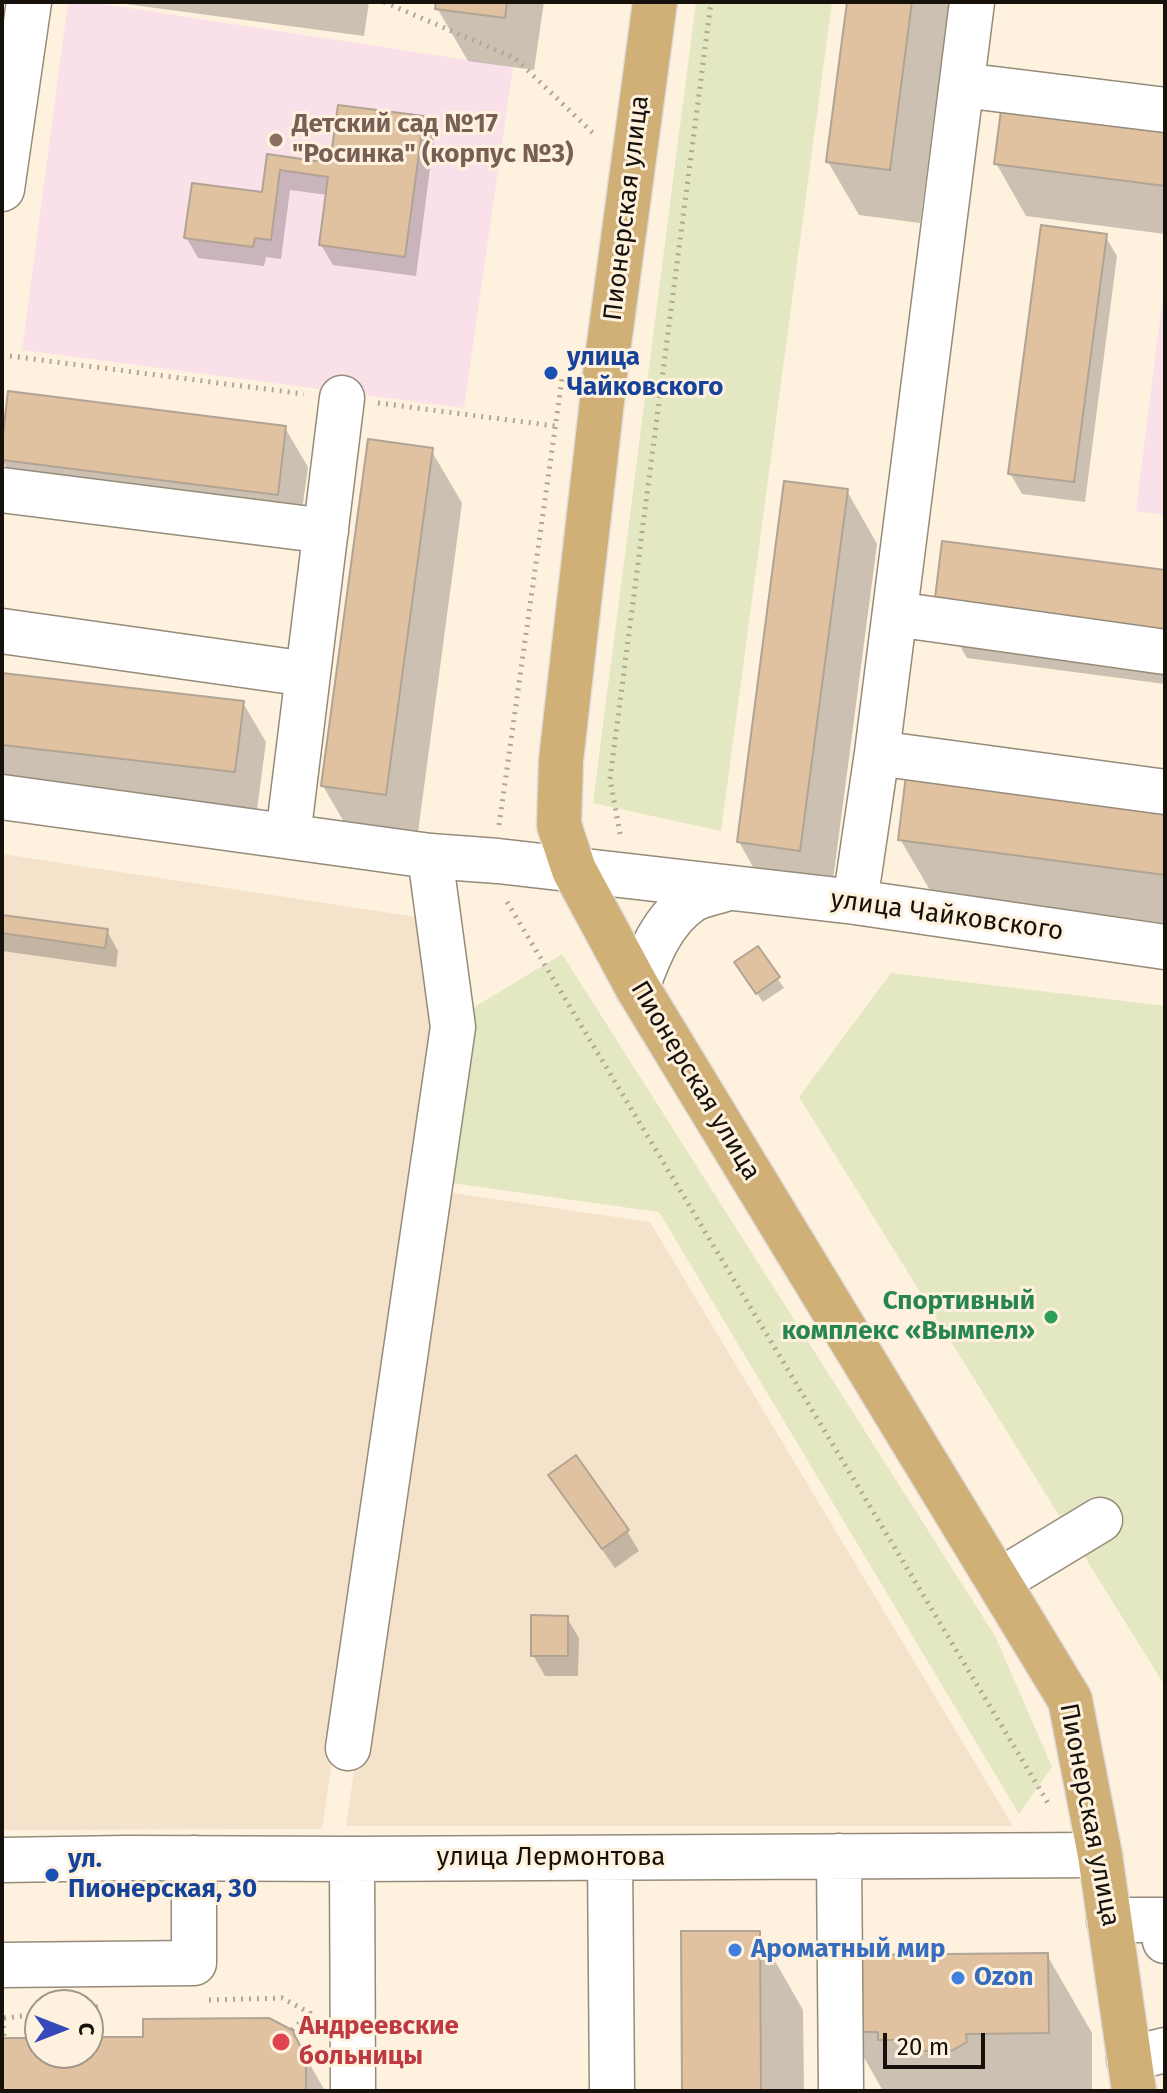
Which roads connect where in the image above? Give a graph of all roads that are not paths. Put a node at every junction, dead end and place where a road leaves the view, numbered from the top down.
1 (29, 2) edge
2 (655, 2) edge
3 (972, 2) edge
4 (962, 85) junction
5 (1165, 110) edge
6 (2, 189) edge
7 (342, 398) road end
8 (2, 490) edge
9 (326, 531) junction
10 (895, 614) junction
11 (2, 631) edge
12 (1165, 652) edge
13 (307, 674) junction
14 (877, 753) junction
15 (1165, 792) edge
16 (2, 797) edge
17 (288, 836) junction
18 (430, 856) junction
19 (574, 870) junction
20 (729, 888) junction
21 (855, 902) junction
22 (1165, 947) edge
23 (637, 987) junction
24 (1100, 1520) dead end
25 (999, 1581) junction
26 (348, 1748) dead end
27 (1100, 1855) junction
28 (839, 1856) junction
29 (194, 1858) junction
30 (610, 1858) junction
31 (352, 1859) junction
32 (2, 1860) edge
33 (1109, 1920) junction
34 (1165, 1941) edge
35 (2, 1965) edge
36 (1143, 2067) edge
37 (353, 2091) edge
38 (612, 2091) edge
39 (841, 2091) edge

1 - 6 street
2 - 19 main road, Пионерская улица
3 - 4 street
4 - 5 street
4 - 10 street
7 - 9 street
8 - 9 street
9 - 13 street
10 - 12 street
10 - 14 street
11 - 13 street
13 - 17 street
14 - 15 street
14 - 21 street
16 - 17 street, улица Чайковского
17 - 18 street, улица Чайковского
18 - 19 street, улица Чайковского
18 - 26 street
19 - 20 street, улица Чайковского
19 - 23 main road, Пионерская улица
20 - 21 street, улица Чайковского
20 - 23 street, улица Чайковского
21 - 22 street, улица Чайковского
23 - 25 main road, Пионерская улица
24 - 25 street
25 - 27 main road, Пионерская улица
27 - 28 street, улица Лермонтова
27 - 33 main road, Пионерская улица
28 - 30 street, улица Лермонтова
28 - 39 street
29 - 31 street, улица Лермонтова
29 - 32 street, улица Лермонтова
29 - 35 street
30 - 31 street, улица Лермонтова
30 - 38 street
31 - 37 street
33 - 34 street
33 - 36 main road, Пионерская улица

